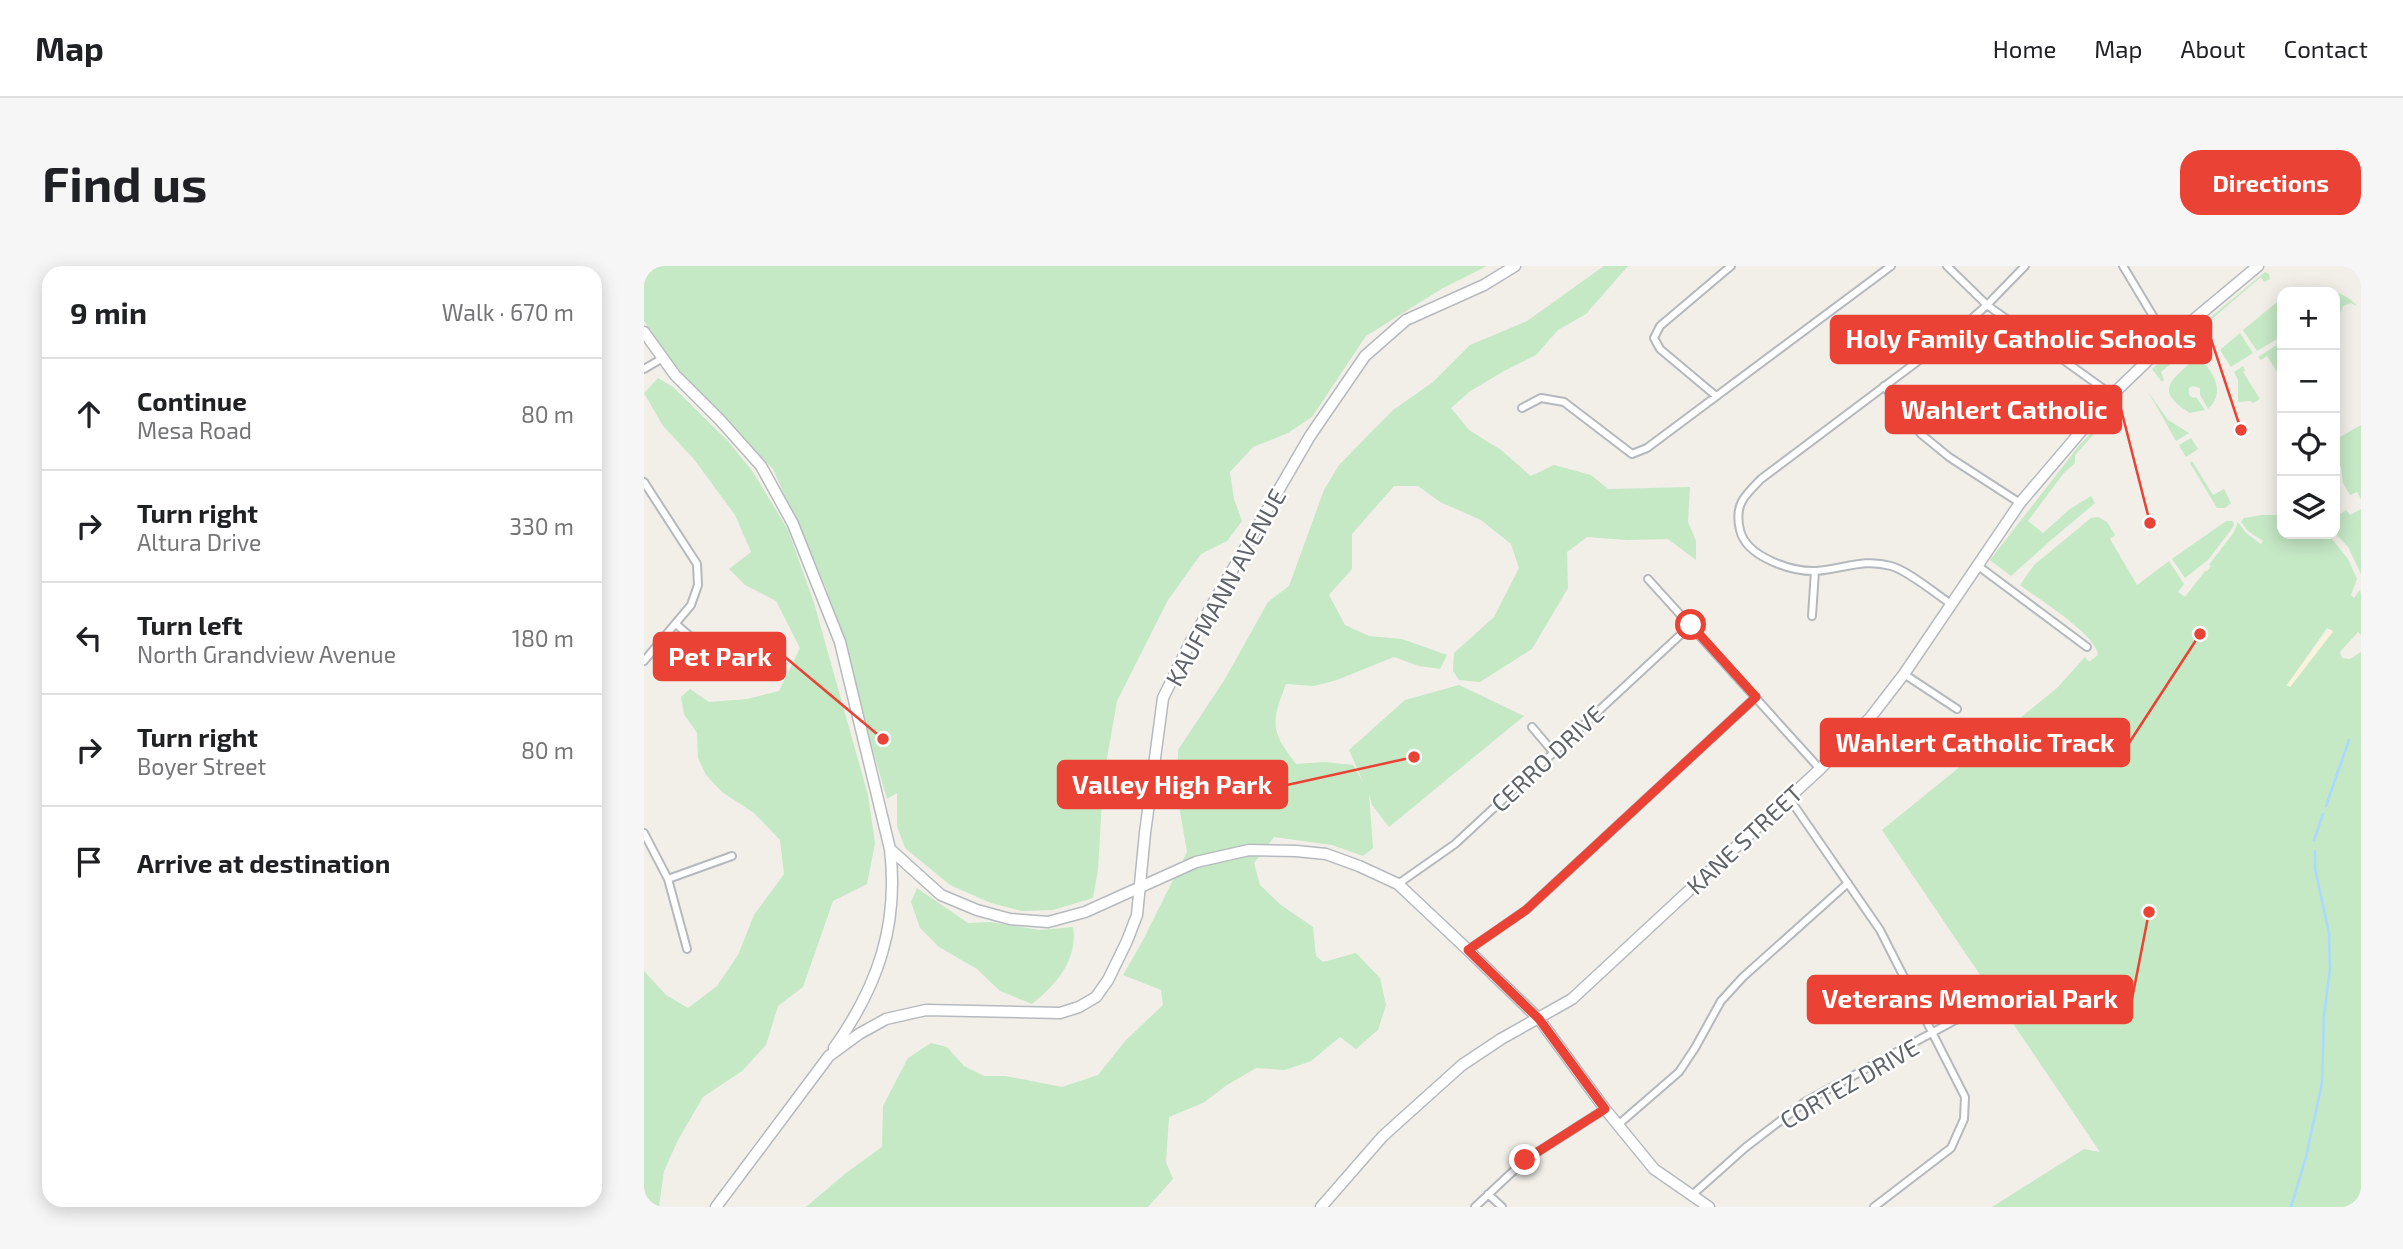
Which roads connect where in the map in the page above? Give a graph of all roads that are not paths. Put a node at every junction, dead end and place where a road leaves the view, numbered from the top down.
1 (1515, 266) edge
2 (1731, 266) edge
3 (1891, 266) edge
4 (1947, 266) edge
5 (2025, 266) edge
6 (2123, 266) edge
7 (2258, 266) edge
8 (1987, 305) junction
9 (644, 332) edge
10 (2168, 341) junction
11 (663, 358) junction
12 (644, 369) edge
13 (1884, 386) junction
14 (2112, 395) junction
15 (1716, 396) junction
16 (1522, 408) dead end
17 (644, 482) edge
18 (2020, 503) junction
19 (1977, 565) junction
20 (1815, 571) junction
21 (1648, 579) dead end
22 (1951, 604) junction
23 (1812, 616) dead end
24 (676, 624) junction
25 (1691, 625) junction
26 (746, 640) dead end
27 (2087, 647) dead end
28 (644, 661) edge
29 (1904, 674) junction
30 (1756, 697) junction
31 (1957, 709) dead end
32 (1532, 727) dead end
33 (1554, 752) junction
34 (1820, 769) junction
35 (1789, 798) junction
36 (644, 833) edge
37 (890, 849) junction
38 (732, 856) dead end
39 (668, 879) junction
40 (1848, 883) junction
41 (1398, 884) junction
42 (1139, 889) junction
43 (687, 949) dead end
44 (1468, 950) junction
45 (1981, 1006) dead end
46 (1539, 1019) junction
47 (1932, 1034) junction
48 (829, 1056) junction
49 (1605, 1109) junction
50 (1619, 1124) junction
51 (1488, 1194) junction
52 (1691, 1196) junction
53 (716, 1207) edge
54 (1321, 1207) edge
55 (1475, 1207) edge
56 (1502, 1207) edge
57 (1709, 1207) edge
58 (1874, 1207) edge

1 - 42 street, KAUFMANN AVENUE
2 - 15 street
3 - 15 street
4 - 8 street
5 - 8 street
6 - 10 street
7 - 10 street, KANE STREET
8 - 13 street
8 - 14 street
9 - 11 street
10 - 14 street, KANE STREET
11 - 12 street
11 - 37 street
13 - 18 street
13 - 20 street
14 - 18 street, KANE STREET
15 - 16 street
17 - 24 street
18 - 19 street, KANE STREET
19 - 22 street, KANE STREET
19 - 27 street
20 - 22 street
20 - 23 street
21 - 25 street
22 - 29 street, KANE STREET
24 - 26 street
24 - 28 street
25 - 30 street
25 - 33 street, CERRO DRIVE
29 - 31 street
29 - 34 street, KANE STREET
30 - 34 street
30 - 44 street
32 - 33 street
33 - 41 street, CERRO DRIVE
34 - 35 street, KANE STREET
35 - 40 street
35 - 46 street, KANE STREET
36 - 39 street
37 - 42 street
37 - 48 street
38 - 39 street
39 - 43 street
40 - 47 street
40 - 50 street
41 - 42 street
41 - 44 street
42 - 48 street, KAUFMANN AVENUE
44 - 46 street
45 - 47 street, CORTEZ DRIVE
46 - 49 street
46 - 54 street, KANE STREET
47 - 52 street, CORTEZ DRIVE
47 - 58 street
48 - 53 street, KAUFMANN AVENUE
49 - 50 street
49 - 51 street
50 - 52 street
51 - 55 street
51 - 56 street
52 - 57 street

